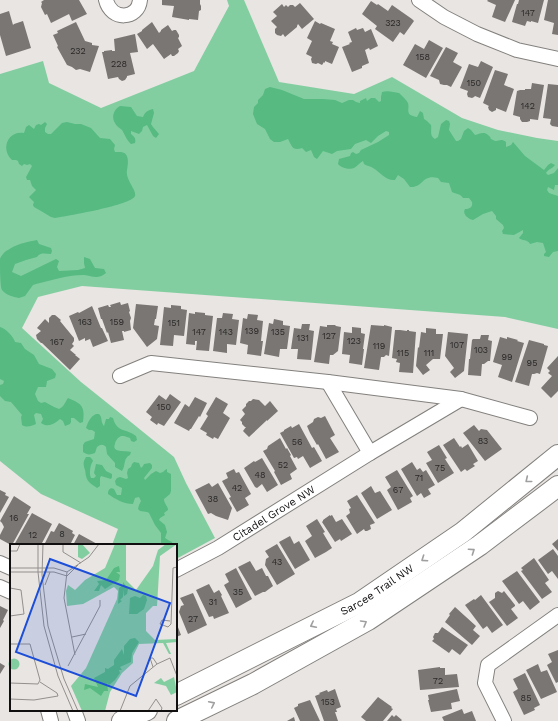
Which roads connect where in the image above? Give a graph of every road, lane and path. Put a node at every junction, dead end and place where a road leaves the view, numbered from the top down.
1 (106, 0) edge
2 (140, 0) edge
3 (419, 0) edge
4 (558, 59) edge
5 (120, 376) dead end
6 (328, 382) junction
7 (461, 399) junction
8 (530, 418) dead end
9 (370, 453) junction
10 (558, 455) edge
11 (558, 486) edge
12 (0, 562) edge
13 (10, 567) edge
14 (177, 569) edge
15 (0, 587) edge
16 (10, 592) edge
17 (558, 614) edge
18 (181, 690) edge
19 (48, 711) edge
20 (74, 711) edge
21 (145, 711) edge
22 (52, 721) edge
23 (78, 721) edge
24 (122, 721) edge
25 (177, 721) edge
26 (504, 721) edge

1 - 2 street
3 - 4 street
5 - 6 street
6 - 7 street
6 - 9 street
7 - 8 street
7 - 9 street, Citadel Grove NW
9 - 14 street, Citadel Grove NW
10 -> 18 main road, Sarcee Trail NW
25 -> 11 main road, Sarcee Trail NW
12 - 13 street
15 - 16 street
17 - 26 street
19 - 22 street
20 - 23 street
21 - 24 main road

